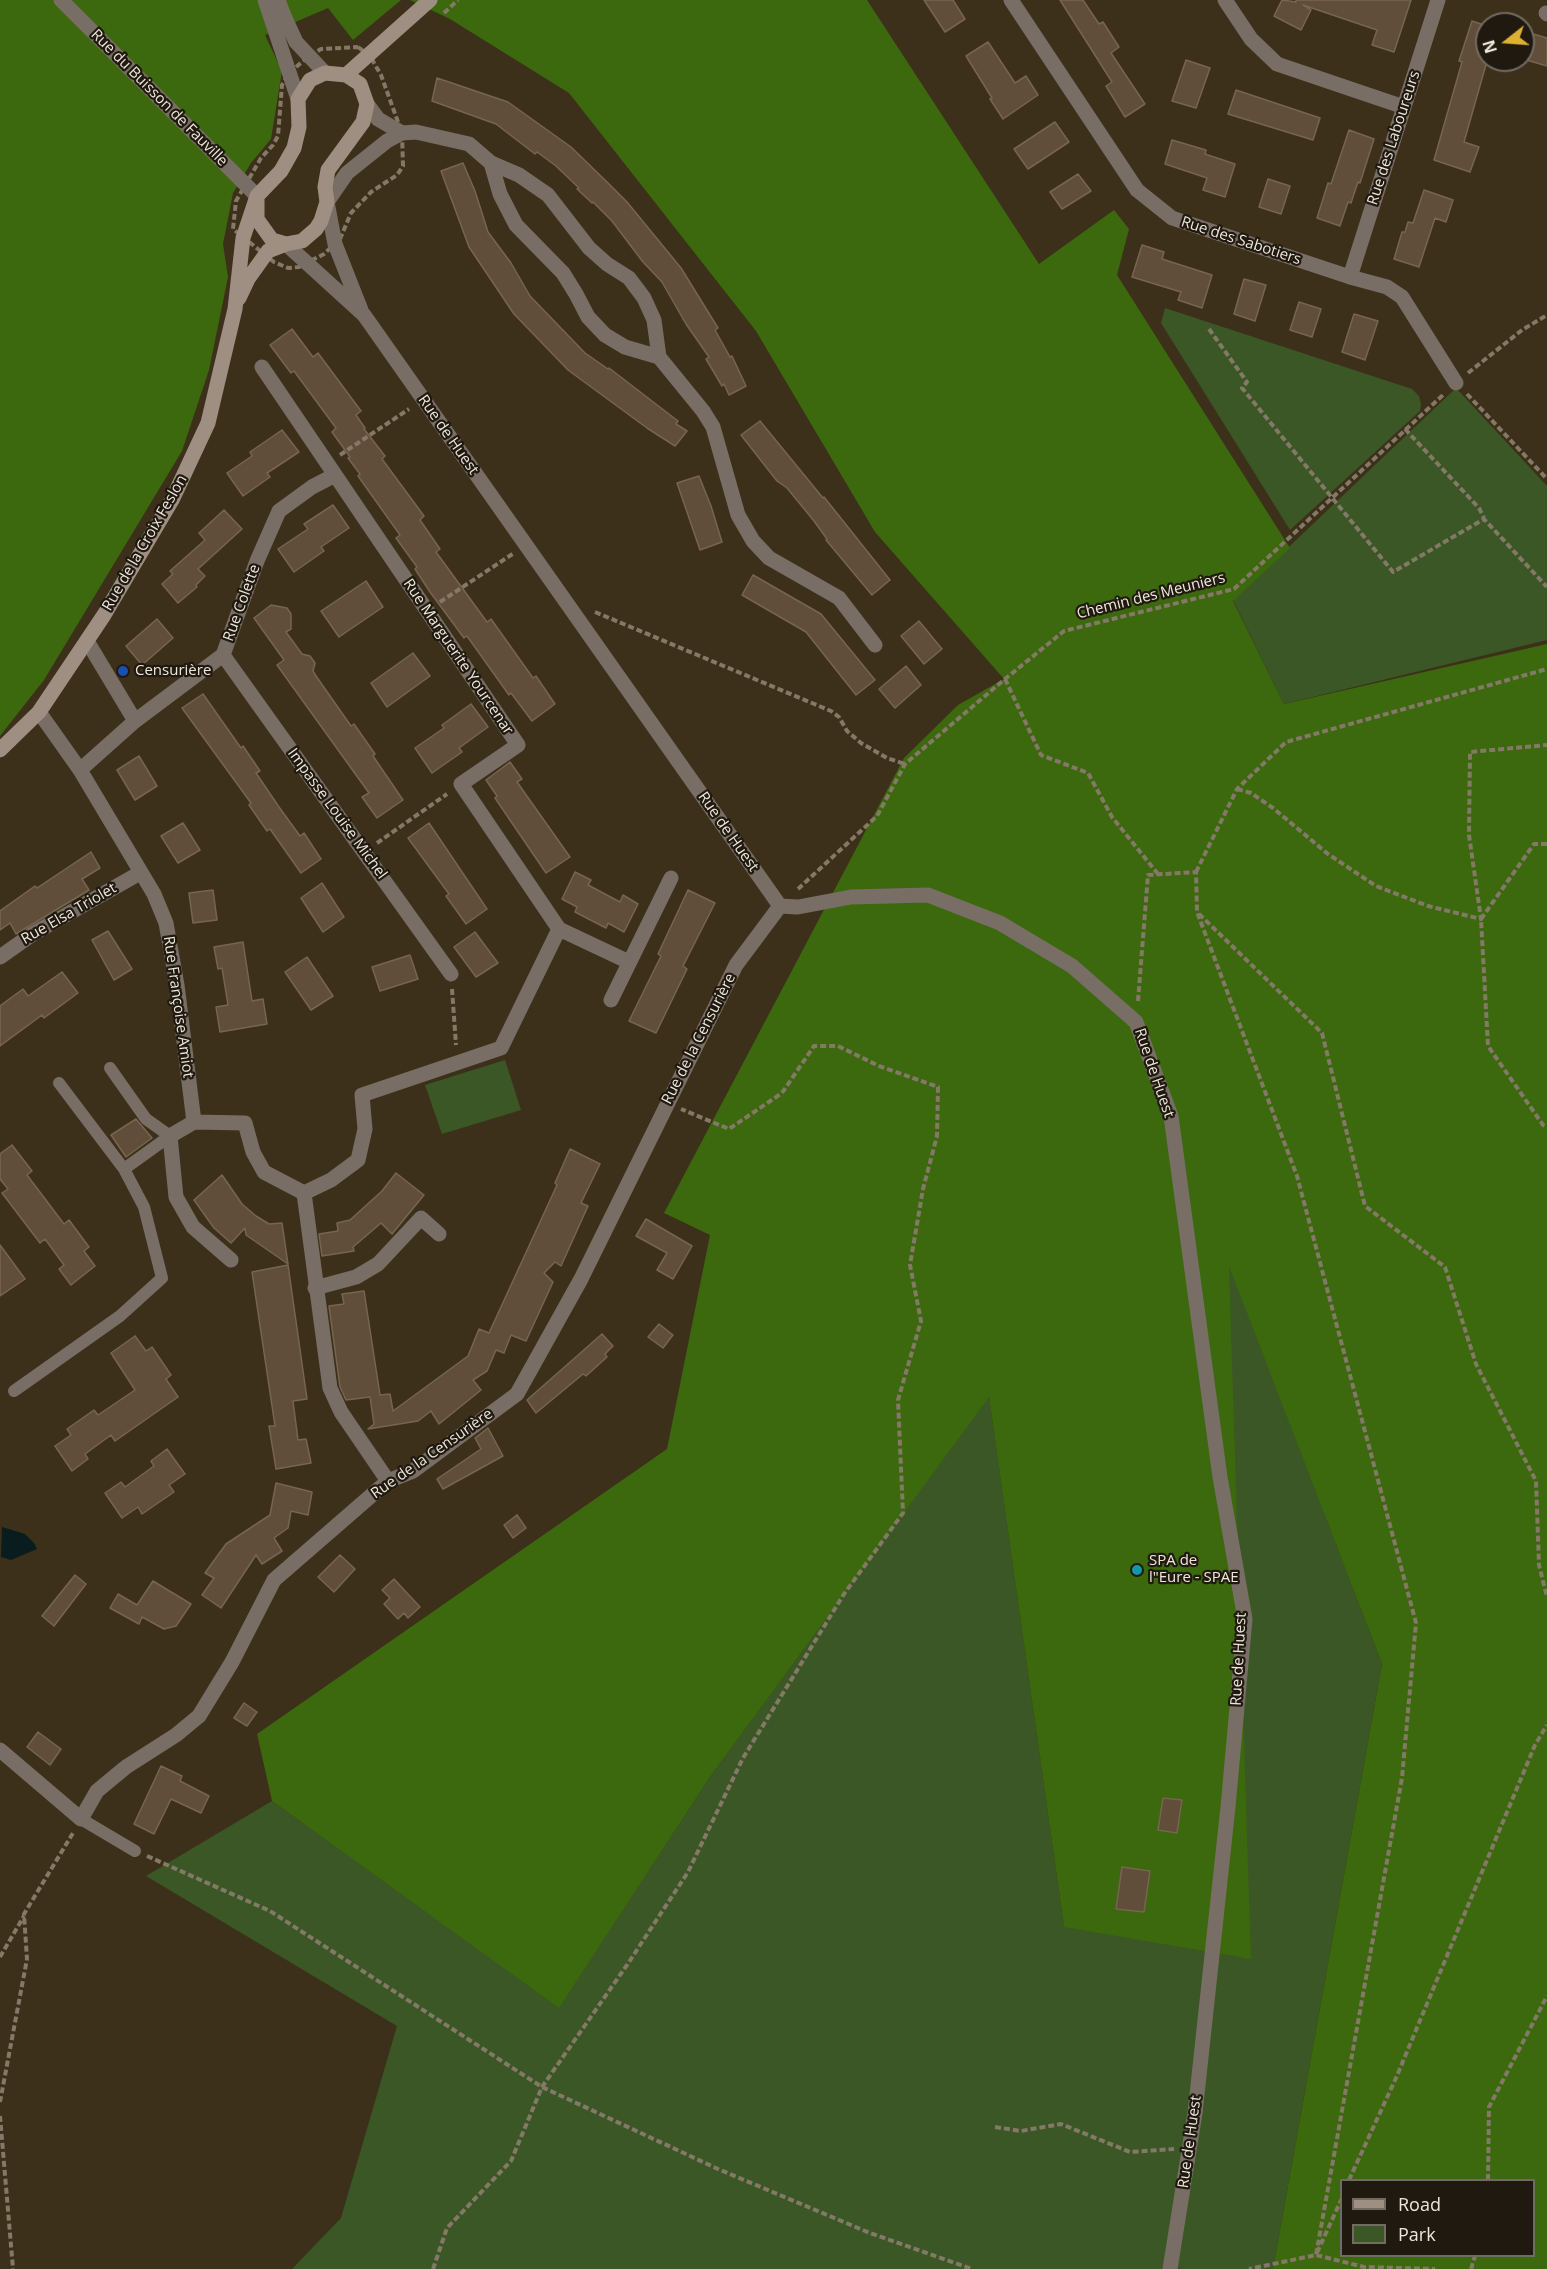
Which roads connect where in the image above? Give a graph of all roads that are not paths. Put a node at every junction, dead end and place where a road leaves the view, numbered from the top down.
1 (61, 0) edge
2 (265, 0) edge
3 (278, 0) edge
4 (430, 0) edge
5 (1011, 0) edge
6 (1225, 0) edge
7 (1438, 0) edge
8 (325, 73) junction
9 (346, 75) junction
10 (298, 99) junction
11 (367, 104) junction
12 (1404, 107) junction
13 (402, 134) junction
14 (491, 163) junction
15 (257, 196) junction
16 (327, 202) junction
17 (286, 244) junction
18 (1350, 277) junction
19 (235, 309) junction
20 (364, 315) junction
21 (659, 357) junction
22 (262, 367) dead end
23 (1456, 383) road end
24 (331, 469) junction
25 (87, 641) junction
26 (875, 645) dead end
27 (223, 655) junction
28 (39, 712) junction
29 (135, 722) junction
30 (0, 750) edge
31 (80, 770) junction
32 (140, 873) junction
33 (671, 878) dead end
34 (780, 906) junction
35 (559, 929) junction
36 (0, 957) edge
37 (629, 962) junction
38 (451, 974) road end
39 (611, 1000) dead end
40 (110, 1068) dead end
41 (59, 1083) dead end
42 (194, 1122) junction
43 (170, 1136) junction
44 (124, 1169) junction
45 (304, 1193) junction
46 (440, 1234) dead end
47 (231, 1260) dead end
48 (315, 1288) junction
49 (14, 1391) dead end
50 (388, 1481) junction
51 (0, 1750) edge
52 (81, 1819) junction
53 (135, 1851) road end
54 (1170, 2269) edge

1 - 15 street, Rue du Buisson de Fauville
2 - 10 street
3 - 8 street
4 - 9 street
5 - 18 street, Rue des Sabotiers
6 - 12 street
7 - 12 street, Rue des Laboureurs
8 - 9 street
8 - 10 street
9 - 11 street
10 - 15 street
11 - 13 street
11 - 16 street
12 - 18 street, Rue des Laboureurs
13 - 14 street
13 - 16 street
14 - 21 street
14 - 21 street
15 - 17 street
15 - 19 street, Rue de la Croix Feslon
16 - 17 street, Rue de la Croix Feslon
16 - 20 street, Rue de Huest
17 - 19 street, Rue de la Croix Feslon
17 - 20 street, Rue de Huest
18 - 23 street, Rue des Sabotiers
19 - 25 street, Rue de la Croix Feslon
20 - 34 street, Rue de Huest
21 - 26 street
22 - 24 street, Rue Marguerite Yourcenar
24 - 27 street, Rue Colette
24 - 35 street, Rue Marguerite Yourcenar
25 - 28 street, Rue de la Croix Feslon
25 - 29 street
27 - 29 street, Rue Colette
27 - 38 street, Impasse Louise Michel
28 - 30 street, Rue de la Croix Feslon
28 - 31 street, Rue Françoise Amiot
29 - 31 street, Rue Colette
31 - 32 street, Rue Françoise Amiot
32 - 36 street, Rue Elsa Triolet
32 - 42 street, Rue Françoise Amiot
33 - 37 street
34 - 50 street, Rue de la Censurière
34 - 54 street, Rue de Huest
35 - 37 street
35 - 45 street
37 - 39 street
40 - 43 lane
41 - 44 lane
42 - 43 street
42 - 45 street
43 - 44 lane
43 - 47 street
44 - 49 lane
45 - 48 street
46 - 48 street
48 - 50 street
50 - 52 street, Rue de la Censurière
51 - 52 street
52 - 53 lane

